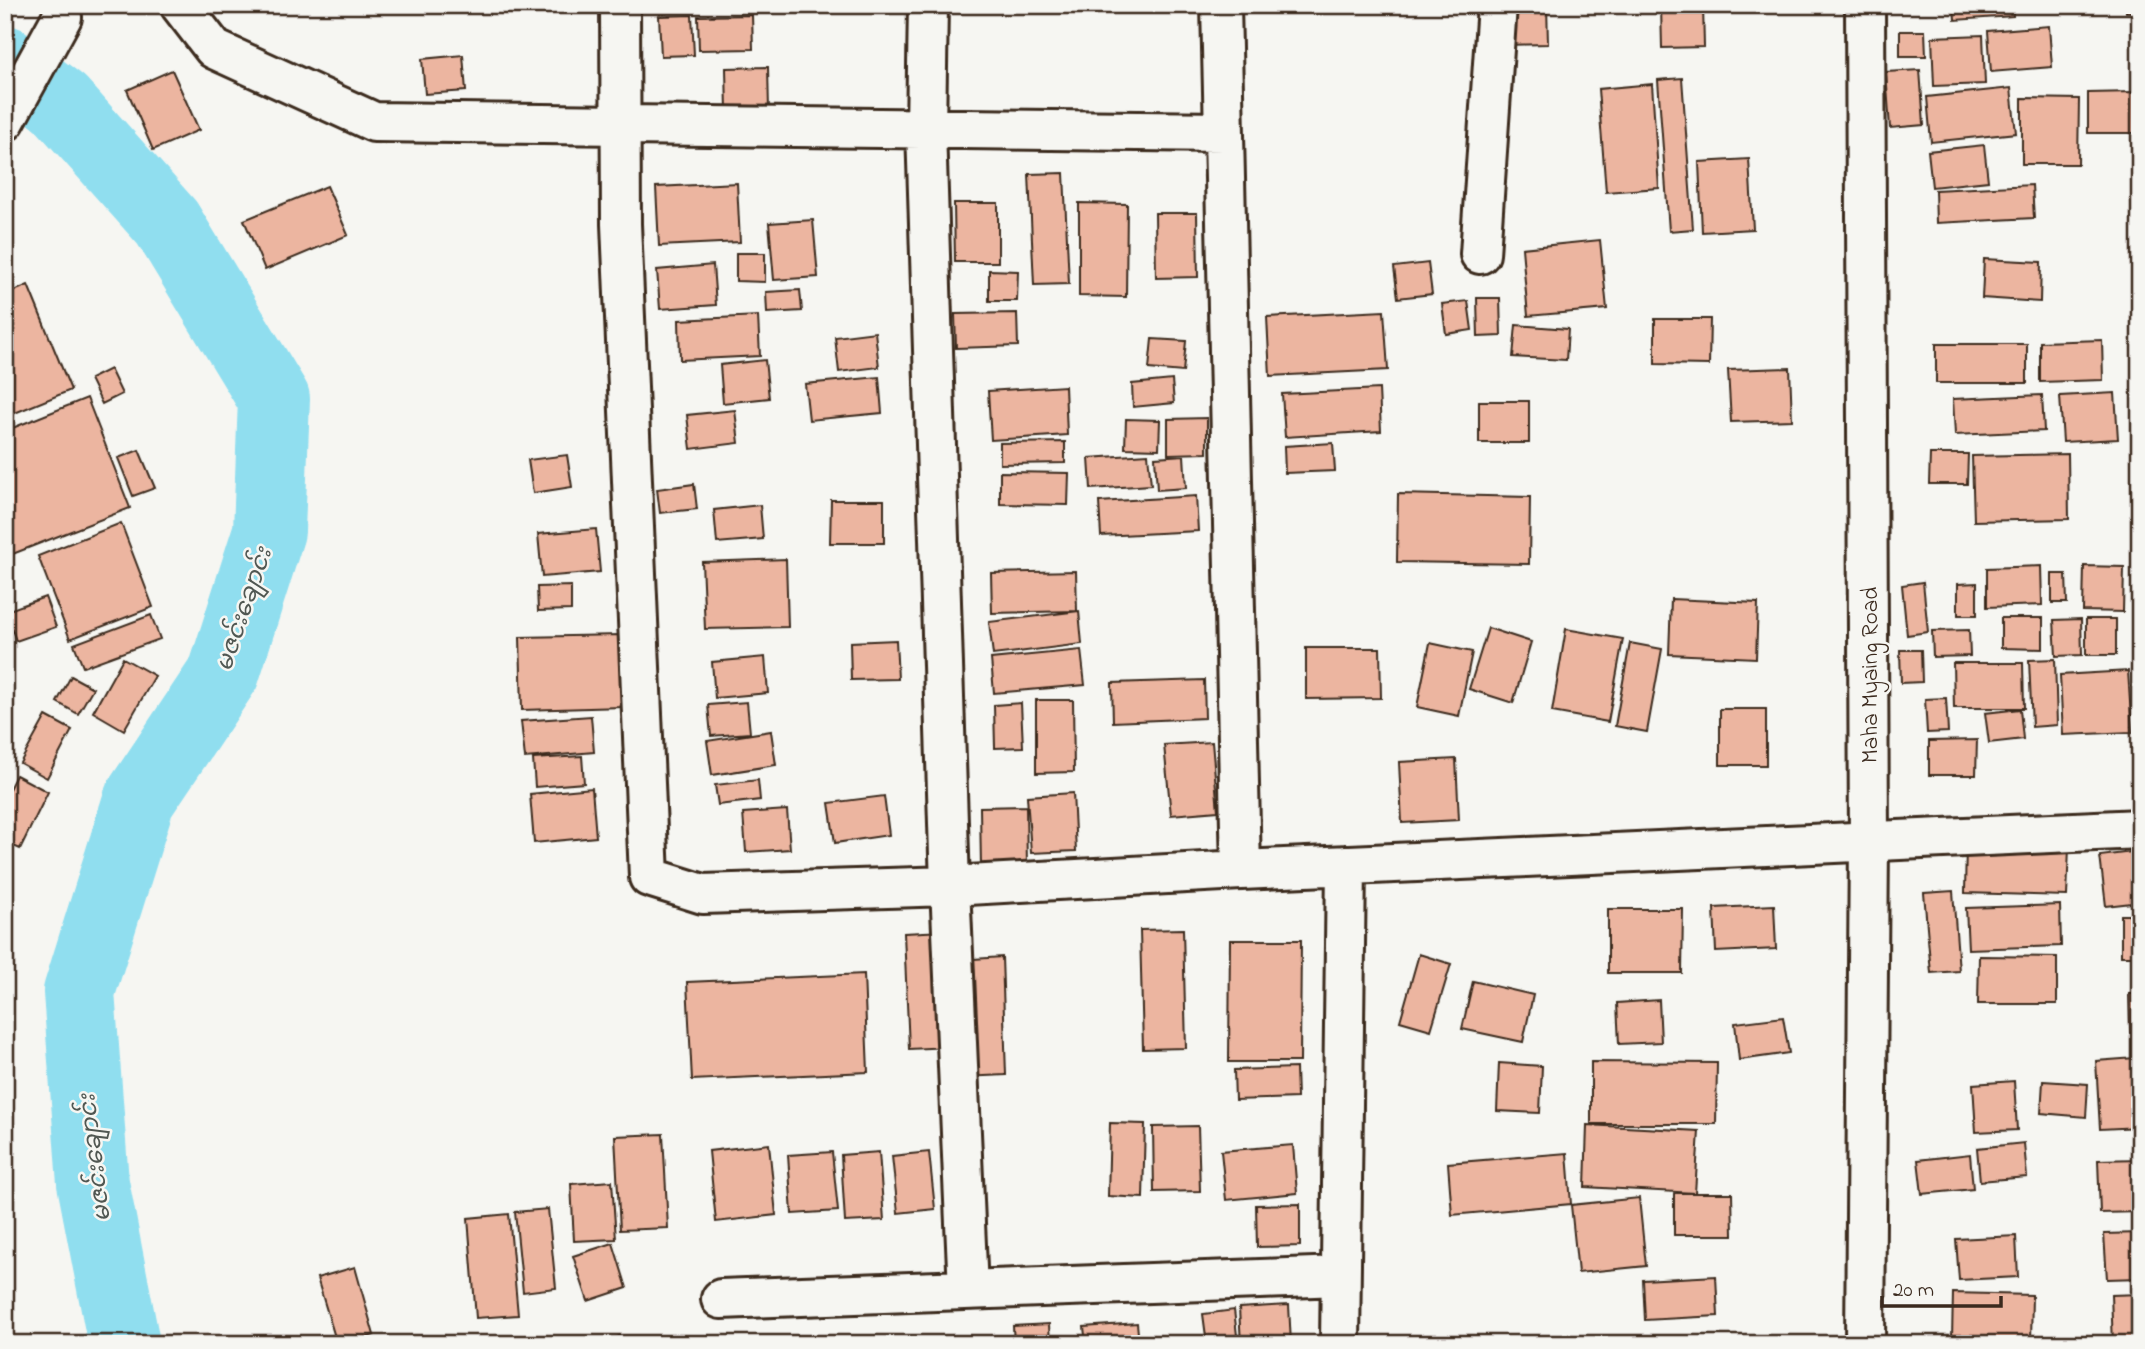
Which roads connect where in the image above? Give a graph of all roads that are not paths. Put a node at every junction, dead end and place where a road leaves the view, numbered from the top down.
1 (180, 5) edge
2 (620, 5) edge
3 (928, 5) edge
4 (1221, 5) edge
5 (1497, 5) edge
6 (1865, 5) edge
7 (62, 16) dead end
8 (5, 121) edge
9 (621, 125) junction
10 (926, 129) junction
11 (1224, 132) junction
12 (1480, 254) dead end
13 (2140, 829) edge
14 (1869, 841) junction
15 (1346, 865) junction
16 (1241, 870) junction
17 (950, 886) junction
18 (1340, 1276) junction
19 (968, 1290) junction
20 (721, 1299) dead end
21 (1339, 1344) edge
22 (1865, 1344) edge

1 - 9 street
2 - 9 street
3 - 10 street
4 - 11 street
5 - 12 street
6 - 14 street, Maha Myaing Road
7 - 8 street
9 - 10 street
9 - 17 street
10 - 11 street
10 - 17 street
11 - 16 street
13 - 14 street
14 - 15 street
14 - 22 street, Maha Myaing Road
15 - 16 street
15 - 18 street
16 - 17 street
17 - 19 street
18 - 19 street
18 - 21 street
19 - 20 street

